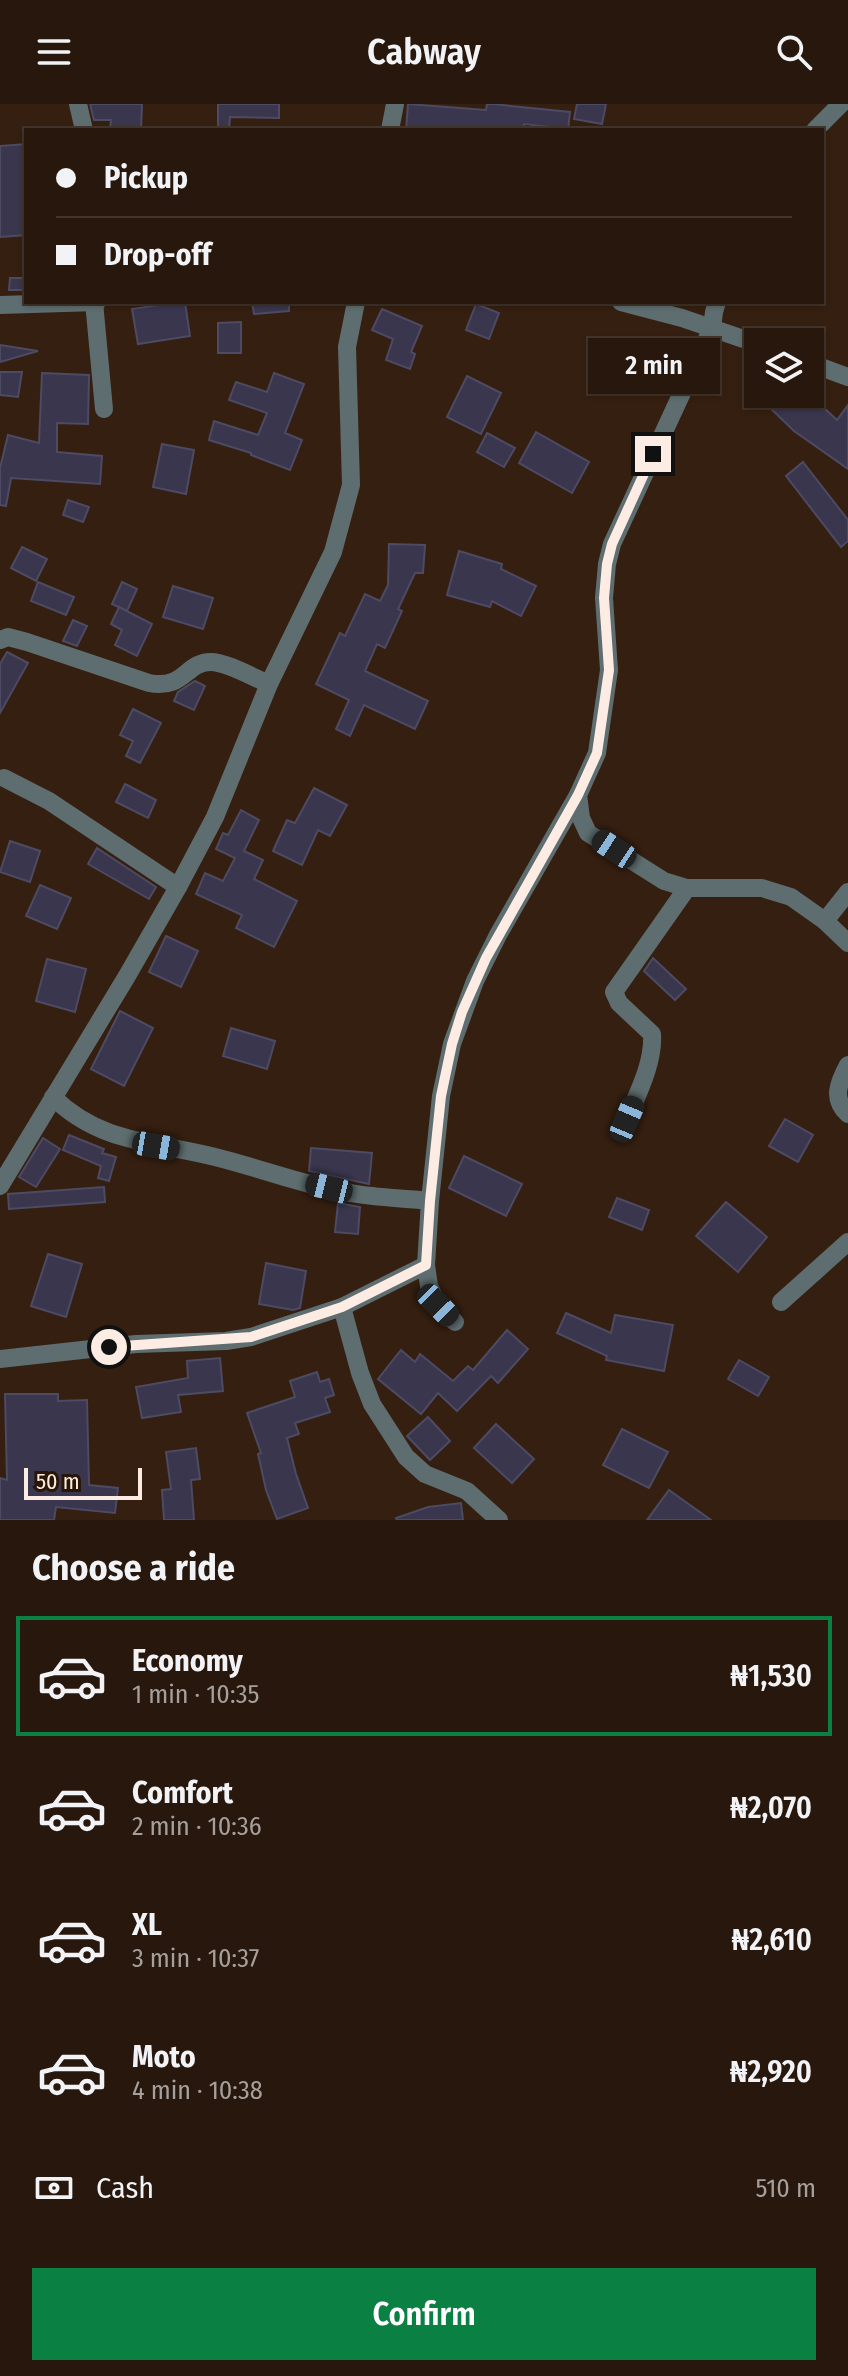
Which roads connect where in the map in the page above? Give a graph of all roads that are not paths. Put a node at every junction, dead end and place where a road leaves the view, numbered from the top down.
1 (78, 104) edge
2 (395, 104) edge
3 (841, 104) edge
4 (84, 128) edge
5 (390, 128) edge
6 (817, 128) edge
7 (32, 304) edge
8 (95, 304) edge
9 (356, 304) edge
10 (628, 304) edge
11 (716, 304) edge
12 (0, 305) edge
13 (712, 328) junction
14 (744, 339) edge
15 (824, 368) edge
16 (848, 377) edge
17 (104, 409) dead end
18 (0, 640) edge
19 (269, 684) junction
20 (4, 778) dead end
21 (578, 795) junction
22 (178, 887) junction
23 (687, 888) junction
24 (848, 892) edge
25 (825, 921) junction
26 (848, 943) edge
27 (848, 1065) edge
28 (53, 1097) junction
29 (848, 1114) edge
30 (627, 1119) dead end
31 (0, 1186) edge
32 (430, 1201) junction
33 (848, 1242) edge
34 (426, 1265) junction
35 (781, 1302) dead end
36 (342, 1307) junction
37 (455, 1322) dead end
38 (0, 1359) edge
39 (499, 1520) edge

1 - 4 street
2 - 5 street
3 - 6 street
7 - 12 street
8 - 17 street
9 - 19 street
10 - 13 street
11 - 13 street
13 - 14 street
13 - 21 street
15 - 16 street
18 - 19 street
19 - 22 street
20 - 22 street
21 - 23 street
21 - 32 street
22 - 28 street
23 - 25 street
23 - 30 street
24 - 25 street
25 - 26 street
27 - 29 street
28 - 31 street
28 - 32 street
32 - 34 street
33 - 35 street
34 - 36 street
34 - 37 street
36 - 38 street
36 - 39 street

